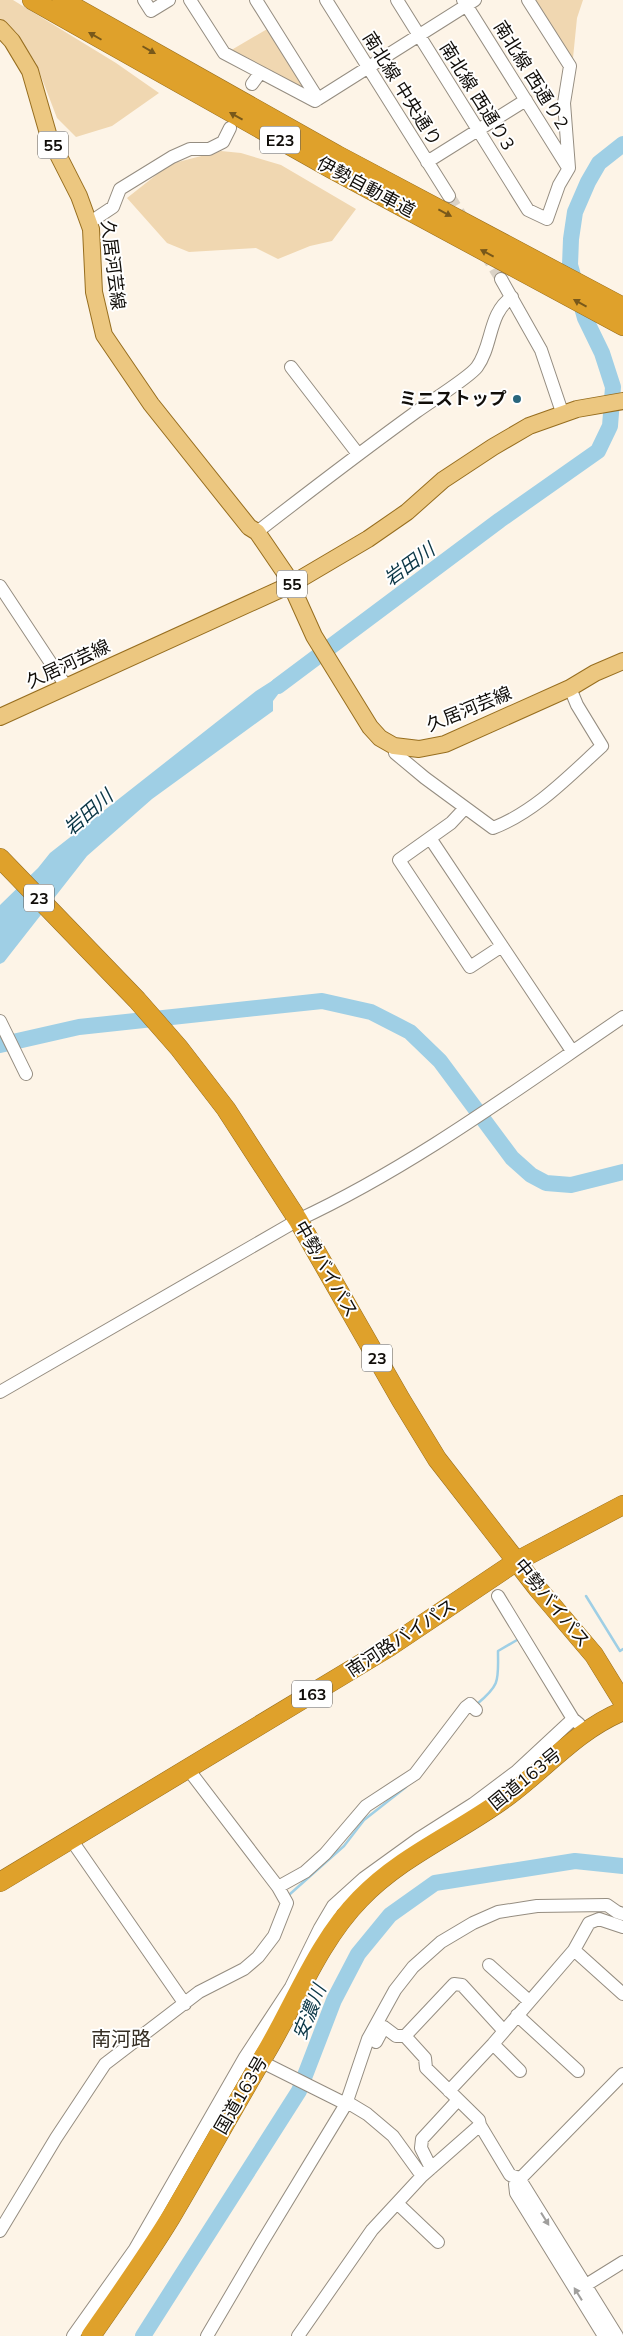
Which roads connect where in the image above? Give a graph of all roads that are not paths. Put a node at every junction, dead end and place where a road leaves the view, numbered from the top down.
1 (32, 0) edge
2 (62, 0) edge
3 (169, 0) edge
4 (190, 0) edge
5 (256, 0) edge
6 (326, 0) edge
7 (396, 0) edge
8 (528, 0) edge
9 (468, 2) edge
10 (148, 6) edge
11 (0, 28) edge
12 (419, 36) junction
13 (368, 68) junction
14 (260, 73) junction
15 (252, 84) dead end
16 (318, 99) junction
17 (526, 100) junction
18 (230, 128) dead end
19 (478, 130) junction
20 (427, 162) junction
21 (569, 168) junction
22 (449, 196) tunnel mouth
23 (89, 223) junction
24 (533, 269) junction
25 (501, 280) tunnel mouth
26 (512, 297) junction
27 (623, 307) edge
28 (623, 326) edge
29 (291, 367) dead end
30 (623, 402) edge
31 (570, 412) junction
32 (358, 454) junction
33 (257, 532) junction
34 (290, 585) junction
35 (0, 586) edge
36 (623, 661) edge
37 (66, 686) junction
38 (570, 688) junction
39 (0, 718) edge
40 (394, 746) junction
41 (465, 808) junction
42 (430, 838) junction
43 (0, 858) edge
44 (502, 946) junction
45 (623, 1017) edge
46 (1, 1023) edge
47 (572, 1052) junction
48 (26, 1074) dead end
49 (298, 1220) junction
50 (0, 1392) edge
51 (623, 1505) edge
52 (517, 1561) junction
53 (498, 1596) dead end
54 (623, 1702) edge
55 (473, 1707) dead end
56 (623, 1711) edge
57 (580, 1725) junction
58 (188, 1769) junction
59 (70, 1838) junction
60 (0, 1882) edge
61 (278, 1887) junction
62 (623, 1914) edge
63 (623, 1927) edge
64 (574, 1950) junction
65 (489, 1965) dead end
66 (623, 1994) edge
67 (529, 2001) junction
68 (185, 2004) junction
69 (517, 2015) junction
70 (504, 2031) junction
71 (405, 2036) junction
72 (493, 2044) junction
73 (265, 2063) junction
74 (520, 2071) dead end
75 (578, 2071) dead end
76 (623, 2074) edge
77 (353, 2086) junction
78 (454, 2095) junction
79 (345, 2103) junction
80 (480, 2125) junction
81 (426, 2172) junction
82 (519, 2178) junction
83 (398, 2204) junction
84 (0, 2231) edge
85 (438, 2242) dead end
86 (623, 2262) edge
87 (586, 2285) junction
88 (73, 2336) edge
89 (92, 2336) edge
90 (208, 2336) edge
91 (298, 2336) edge
92 (604, 2336) edge
93 (617, 2336) edge

24 -> 1 highway, 伊勢自動車道 / E23
2 -> 24 highway, 伊勢自動車道 / E23
3 - 10 street
4 - 14 street
5 - 16 street
6 - 13 street, 南北線 中央通り
7 - 12 street, 南北線 西通り3
8 - 21 street
9 - 12 street
9 - 17 street, 南北線 西通り2
11 - 23 main road, 久居河芸線 / 55
12 - 13 street
12 - 19 street, 南北線 西通り3
13 - 16 street
13 - 20 street, 南北線 中央通り
14 - 15 street
14 - 16 street
17 - 19 street
17 - 21 street, 南北線 西通り2
18 - 23 street
19 - 20 street
19 - 21 street, 南北線 西通り3
20 - 22 street, 南北線 中央通り
23 - 33 main road, 久居河芸線 / 55
24 - 27 highway, 伊勢自動車道 / E23
28 -> 24 highway, 伊勢自動車道 / E23
25 - 26 street
26 - 31 street
26 - 32 street
29 - 32 street
30 - 31 main road, 久居河芸線 / 55
31 - 34 main road, 久居河芸線 / 55
32 - 33 street
33 - 34 main road, 久居河芸線 / 55
34 - 37 main road, 久居河芸線 / 55
34 - 40 main road, 久居河芸線 / 55
35 - 37 street
36 - 38 main road, 久居河芸線 / 55
37 - 39 main road, 久居河芸線 / 55
38 - 40 main road, 久居河芸線 / 55
38 - 41 street
40 - 41 street
41 - 42 street
42 - 44 street
42 - 44 street
43 - 49 highway, 中勢バイパス / 23
44 - 47 street
45 - 47 street
46 - 48 street
47 - 49 street
49 - 50 street
49 - 52 highway, 中勢バイパス / 23
51 - 52 highway, 南河路バイパス / 163
52 - 54 highway, 中勢バイパス / 23
52 - 58 highway, 南河路バイパス / 163
53 - 57 street
55 - 61 street
56 - 57 highway, 国道163号
57 - 73 highway, 国道163号
57 - 88 street
58 - 59 highway, 南河路バイパス / 163
58 - 61 street
59 - 60 highway, 南河路バイパス / 163
59 - 68 street
61 - 68 street
62 - 77 street
63 - 64 street
64 - 66 street
64 - 67 street
65 - 67 street
67 - 69 street
68 - 84 street
69 - 70 street
69 - 75 street
70 - 71 street
70 - 72 street
71 - 77 street
71 - 78 street
72 - 74 street
72 - 78 street
73 - 79 street
73 - 89 highway, 国道163号
76 - 82 street
77 - 79 street
78 - 80 street
78 - 81 street
79 - 81 street
79 - 90 street
80 - 81 street
80 - 82 street
81 - 83 street
82 -> 87 street
92 -> 82 street
83 - 85 street
83 - 91 street
86 - 87 street
87 - 93 street

